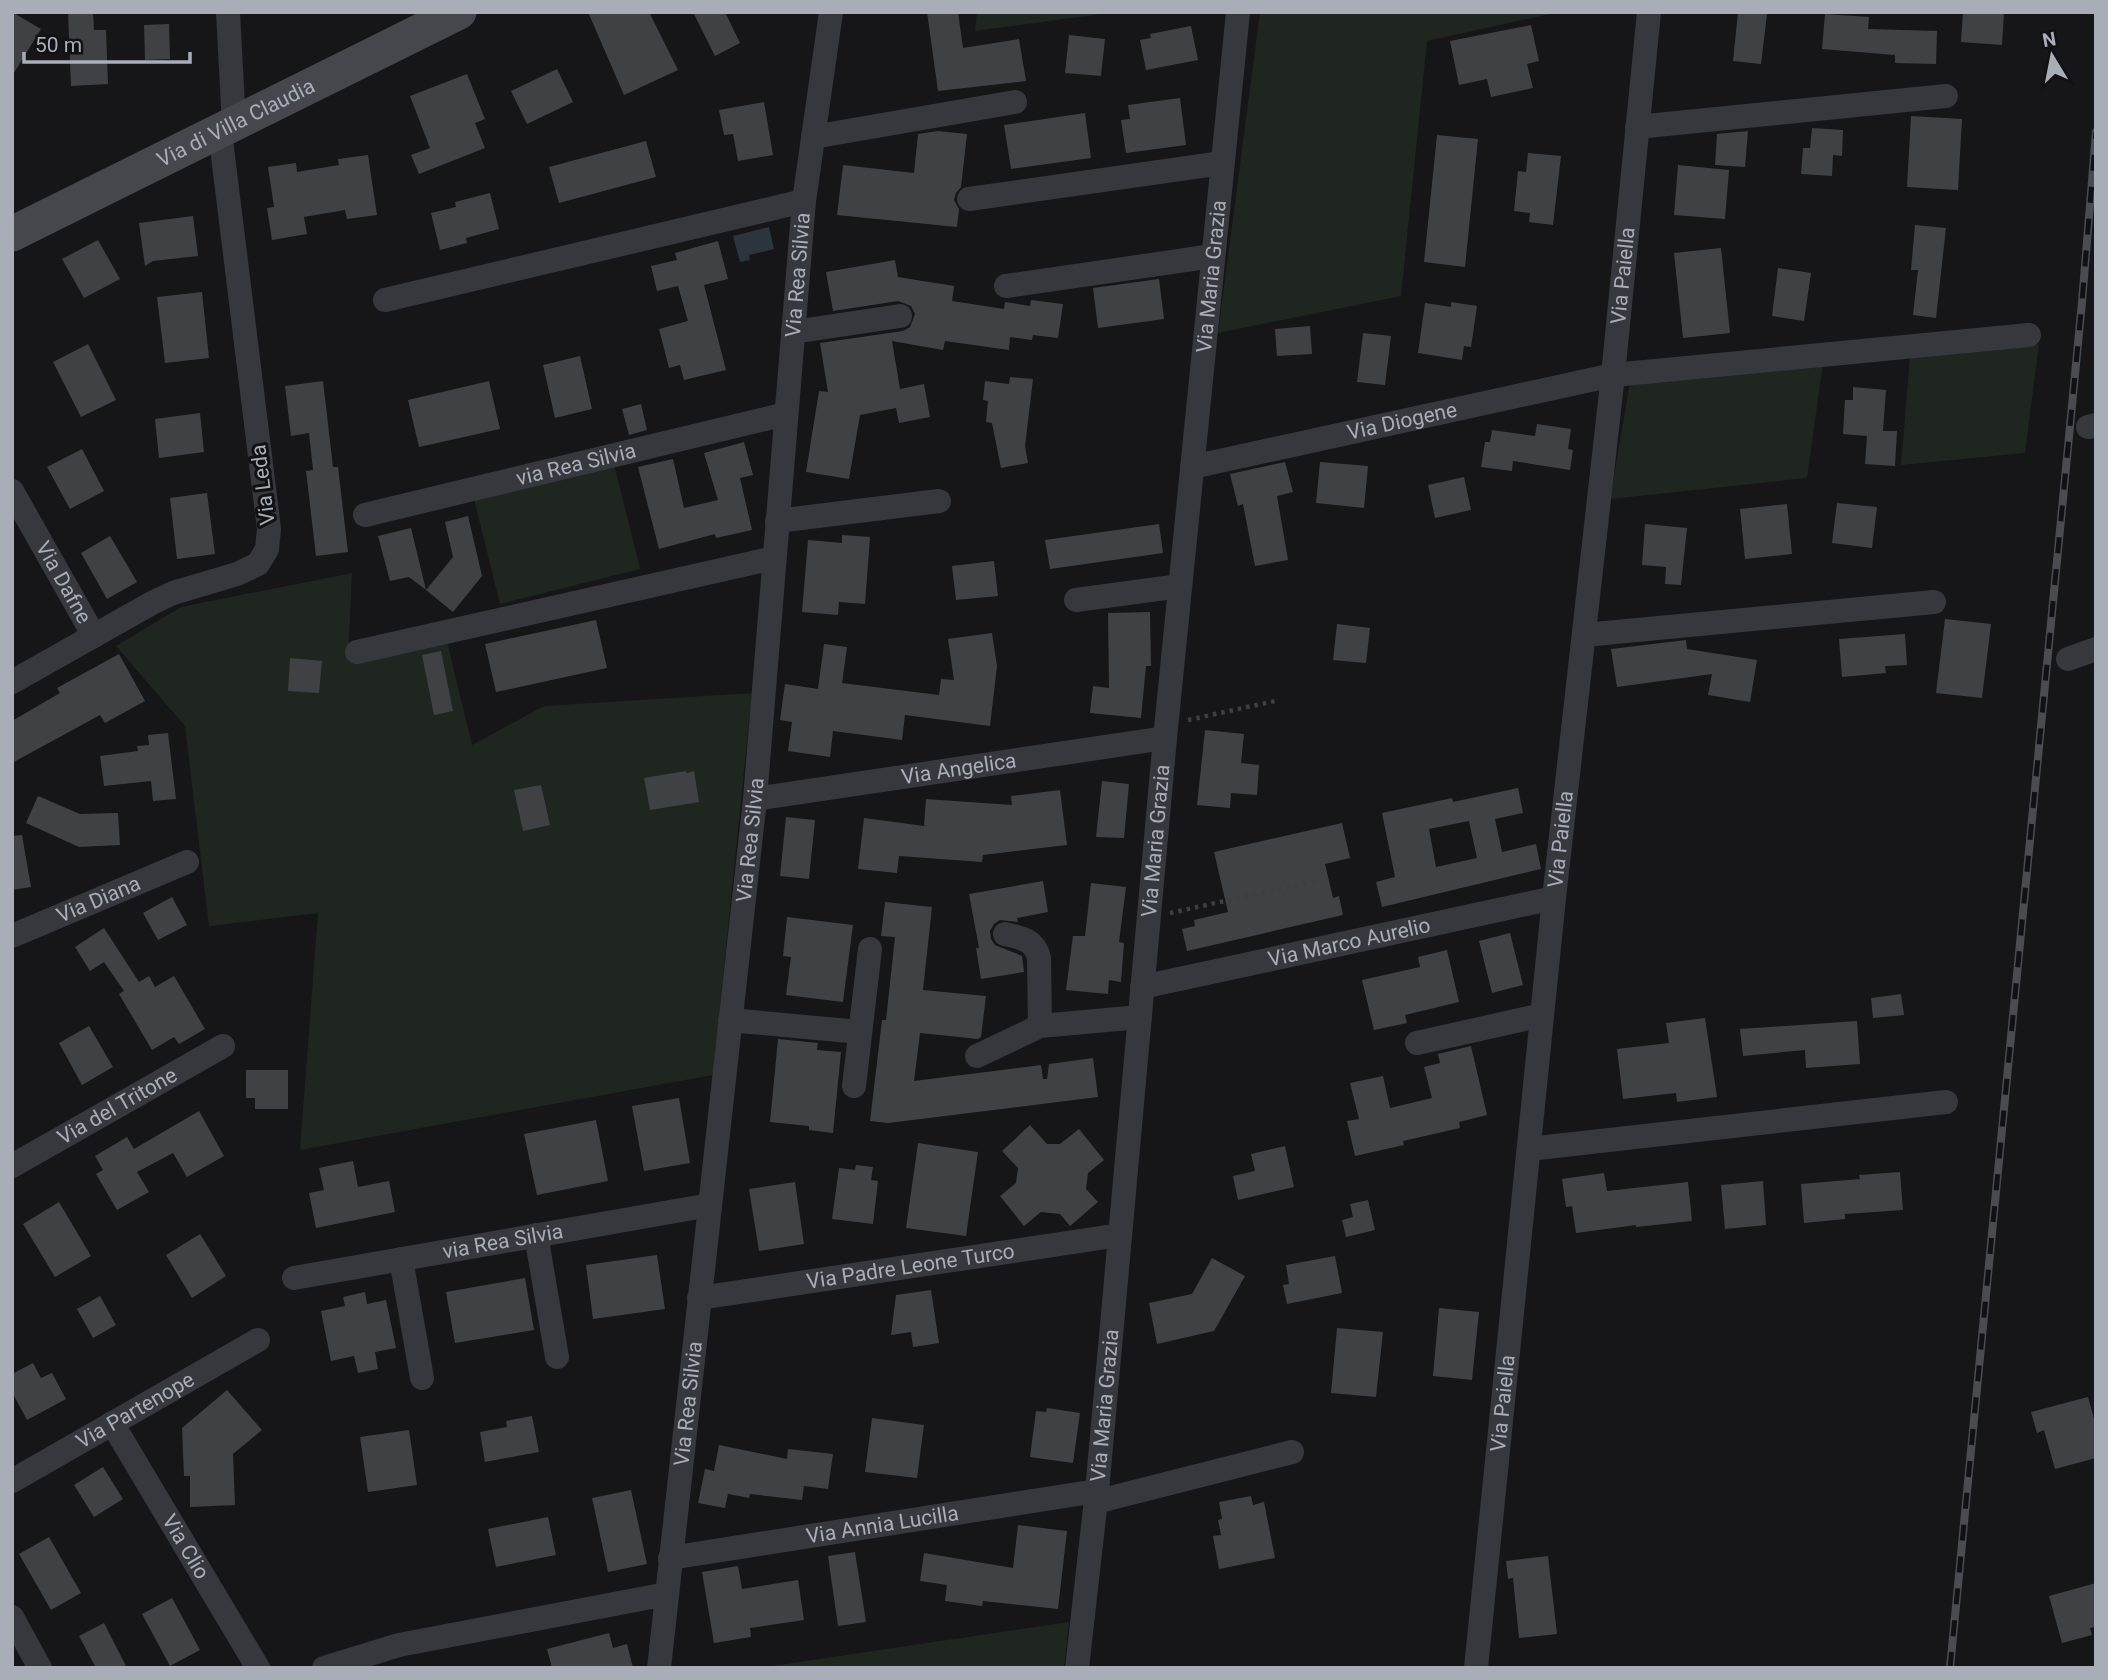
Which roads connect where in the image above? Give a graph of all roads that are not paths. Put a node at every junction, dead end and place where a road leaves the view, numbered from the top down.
1 (228, 12) edge
2 (459, 12) edge
3 (831, 12) edge
4 (1238, 12) edge
5 (1649, 12) edge
6 (1946, 96) dead end
7 (1015, 102) dead end
8 (1637, 127) junction
9 (227, 129) junction
10 (813, 137) junction
11 (1223, 163) junction
12 (969, 199) dead end
13 (804, 201) junction
14 (12, 234) edge
15 (1213, 256) junction
16 (1006, 286) dead end
17 (385, 300) dead end
18 (900, 317) dead end
19 (793, 332) junction
20 (2029, 335) dead end
21 (1613, 376) junction
22 (786, 415) junction
23 (1192, 467) junction
24 (12, 491) edge
25 (939, 501) dead end
26 (365, 515) dead end
27 (777, 521) junction
28 (774, 558) junction
29 (1180, 586) junction
30 (1076, 600) dead end
31 (1934, 602) dead end
32 (1584, 635) junction
33 (94, 636) junction
34 (2096, 649) edge
35 (358, 652) dead end
36 (2068, 659) dead end
37 (12, 682) edge
38 (1166, 732) junction
39 (755, 799) junction
40 (187, 862) dead end
41 (1554, 898) junction
42 (1005, 934) dead end
43 (12, 936) edge
44 (870, 949) dead end
45 (1142, 987) junction
46 (1542, 1015) junction
47 (1140, 1017) junction
48 (730, 1020) junction
49 (1040, 1026) junction
50 (860, 1032) junction
51 (1417, 1043) dead end
52 (223, 1046) dead end
53 (977, 1056) dead end
54 (854, 1086) dead end
55 (1946, 1102) dead end
56 (1528, 1149) junction
57 (12, 1166) edge
58 (710, 1205) junction
59 (1120, 1235) junction
60 (536, 1236) junction
61 (401, 1259) junction
62 (294, 1278) dead end
63 (699, 1298) junction
64 (258, 1340) dead end
65 (557, 1357) dead end
66 (422, 1378) dead end
67 (112, 1423) junction
68 (1292, 1452) dead end
69 (12, 1481) edge
70 (1096, 1496) junction
71 (670, 1558) junction
72 (667, 1594) junction
73 (12, 1618) edge
74 (40, 1668) edge
75 (258, 1668) edge
76 (324, 1668) edge
77 (659, 1668) edge
78 (1077, 1668) edge
79 (1476, 1668) edge

1 - 9 street
2 - 9 street, Via di Villa Claudia
3 - 10 street, Via Rea Silvia
4 - 11 street, Via Maria Grazia
5 - 8 street, Via Paiella
6 - 8 street
7 - 10 street
8 - 21 street, Via Paiella
9 - 14 street, Via di Villa Claudia
9 - 33 street, Via Leda
10 - 13 street, Via Rea Silvia
11 - 12 street
11 - 15 street, Via Maria Grazia
13 - 17 street, via Rea Silvia
13 - 19 street, Via Rea Silvia
15 - 16 street
15 - 23 street, Via Maria Grazia
18 - 19 street, via Rea Silvia
19 - 22 street, Via Rea Silvia
20 - 21 street, Via Diogene
21 - 23 street, Via Diogene
21 - 32 street, Via Paiella
22 - 26 street, via Rea Silvia
22 - 27 street, Via Rea Silvia
23 - 29 street, Via Maria Grazia
24 - 33 street, Via Dafne
25 - 27 street
27 - 28 street, Via Rea Silvia
28 - 35 street
28 - 39 street, Via Rea Silvia
29 - 30 street
29 - 38 street, Via Maria Grazia
31 - 32 street
32 - 41 street, Via Paiella
33 - 37 street, Via Leda
34 - 36 street
38 - 39 street, Via Angelica
38 - 45 street, Via Maria Grazia
39 - 48 street, Via Rea Silvia
40 - 43 street, Via Diana
41 - 45 street, Via Marco Aurelio
41 - 46 street, Via Paiella
42 - 49 street
44 - 50 street
45 - 47 street, Via Maria Grazia
46 - 51 street
46 - 56 street, Via Paiella
47 - 49 street
47 - 59 street, Via Maria Grazia
48 - 50 street
48 - 58 street, Via Rea Silvia
49 - 53 street
50 - 54 street
52 - 57 street, Via del Tritone
55 - 56 street
56 - 79 street, Via Paiella
58 - 60 street, via Rea Silvia
58 - 63 street, Via Rea Silvia
59 - 63 street, Via Padre Leone Turco
59 - 70 street, Via Maria Grazia
60 - 61 street, via Rea Silvia
60 - 65 street
61 - 62 street, via Rea Silvia
61 - 66 street
63 - 71 street, Via Rea Silvia
64 - 67 street, Via Partenope
67 - 69 street, Via Partenope
67 - 75 street, Via Clio
68 - 70 street, Via Annia Lucilla
70 - 71 street, Via Annia Lucilla
70 - 78 street, Via Maria Grazia
71 - 72 street, Via Rea Silvia
72 - 76 street
72 - 77 street, Via Rea Silvia
73 - 74 street

